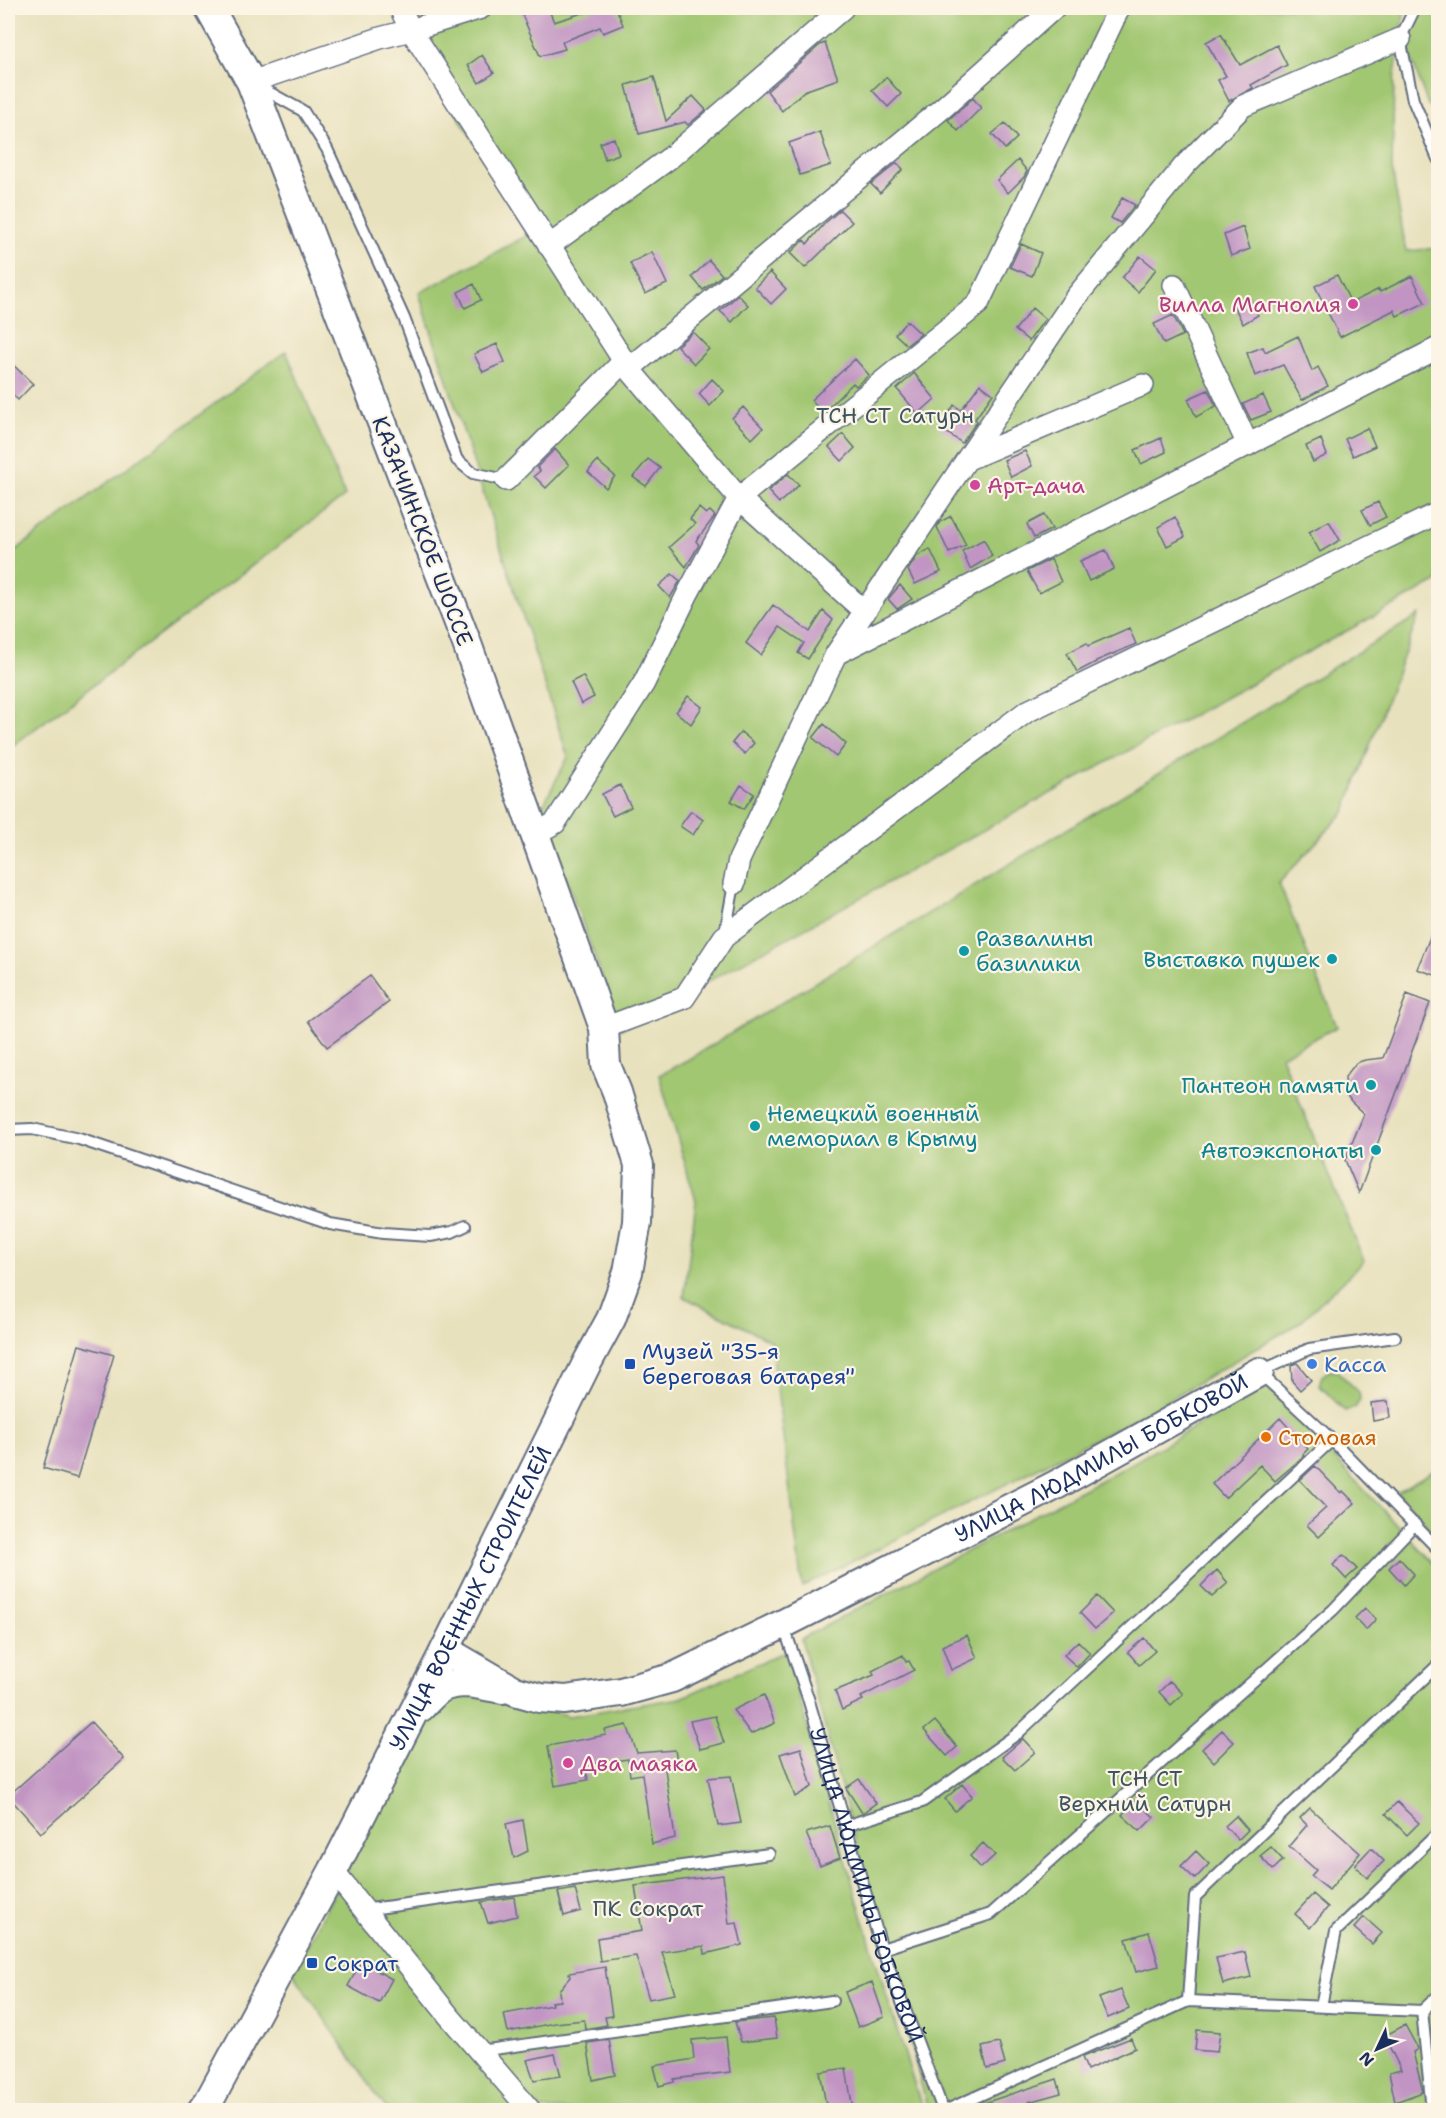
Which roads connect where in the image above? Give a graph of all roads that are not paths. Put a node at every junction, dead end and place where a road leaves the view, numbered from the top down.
1 (209, 8) edge
2 (400, 8) edge
3 (481, 8) edge
4 (843, 8) edge
5 (1054, 8) edge
6 (1119, 8) edge
7 (1415, 8) edge
8 (411, 30) junction
9 (1400, 39) junction
10 (251, 82) junction
11 (1438, 159) edge
12 (549, 246) junction
13 (1174, 285) dead end
14 (1438, 348) edge
15 (627, 365) junction
16 (1143, 386) dead end
17 (1248, 445) junction
18 (968, 459) junction
19 (506, 480) joint
20 (739, 498) junction
21 (1438, 513) edge
22 (865, 612) junction
23 (836, 654) junction
24 (534, 834) junction
25 (734, 884) joint
26 (724, 937) junction
27 (604, 1028) junction
28 (606, 1065) joint
29 (8, 1130) edge
30 (465, 1226) dead end
31 (1395, 1337) dead end
32 (1259, 1372) junction
33 (1332, 1440) junction
34 (1415, 1524) junction
35 (1438, 1549) edge
36 (473, 1594) junction
37 (783, 1624) junction
38 (445, 1650) junction
39 (1438, 1665) edge
40 (514, 1691) junction
41 (411, 1718) junction
42 (845, 1826) junction
43 (1438, 1833) edge
44 (770, 1854) dead end
45 (333, 1871) junction
46 (363, 1910) junction
47 (882, 1949) junction
48 (1438, 1996) edge
49 (832, 2001) dead end
50 (1188, 2001) junction
51 (1322, 2006) junction
52 (1422, 2011) junction
53 (480, 2051) junction
54 (202, 2110) edge
55 (530, 2110) edge
56 (945, 2110) edge
57 (1432, 2110) edge

1 - 10 main road, КАЗАЧИНСКОЕ ШОССЕ
2 - 8 street
3 - 8 street
4 - 12 street
5 - 15 street
6 - 20 street
7 - 9 lane
8 - 10 street
8 - 12 street
9 - 11 lane
9 - 18 street
10 - 19 lane
10 - 24 main road, КАЗАЧИНСКОЕ ШОССЕ
12 - 15 street
13 - 17 street
14 - 17 street
15 - 19 street
15 - 20 street
16 - 18 street
17 - 23 street
18 - 22 street
20 - 22 street
20 - 24 street
21 - 26 street
22 - 23 street
23 - 25 street
24 - 27 main road, КАЗАЧИНСКОЕ ШОССЕ
25 - 26 lane
26 - 27 street
27 - 28 main road, КАЗАЧИНСКОЕ ШОССЕ
28 - 36 main road, УЛИЦА ВОЕННЫХ СТРОИТЕЛЕЙ
29 - 30 lane
31 - 32 lane
32 - 33 lane, УЛИЦА ЛЮДМИЛЫ БОБКОВОЙ
32 - 37 main road, УЛИЦА ЛЮДМИЛЫ БОБКОВОЙ
33 - 34 lane, УЛИЦА ЛЮДМИЛЫ БОБКОВОЙ
33 - 42 lane
34 - 35 lane, УЛИЦА ЛЮДМИЛЫ БОБКОВОЙ
34 - 47 lane
36 - 38 main road, УЛИЦА ВОЕННЫХ СТРОИТЕЛЕЙ
36 - 40 main road
37 - 40 main road, УЛИЦА ЛЮДМИЛЫ БОБКОВОЙ
37 - 42 lane, УЛИЦА ЛЮДМИЛЫ БОБКОВОЙ
38 - 40 main road, УЛИЦА ЛЮДМИЛЫ БОБКОВОЙ
38 - 41 main road, УЛИЦА ВОЕННЫХ СТРОИТЕЛЕЙ
39 - 50 lane
40 - 41 main road
41 - 45 main road, УЛИЦА ВОЕННЫХ СТРОИТЕЛЕЙ
42 - 47 lane, УЛИЦА ЛЮДМИЛЫ БОБКОВОЙ
43 - 51 lane
44 - 46 lane
45 - 46 street
45 - 54 main road, УЛИЦА ВОЕННЫХ СТРОИТЕЛЕЙ
46 - 53 street
47 - 56 lane, УЛИЦА ЛЮДМИЛЫ БОБКОВОЙ
48 - 52 lane
49 - 53 lane
50 - 51 lane
50 - 56 lane
51 - 52 lane
52 - 57 lane
53 - 55 street

